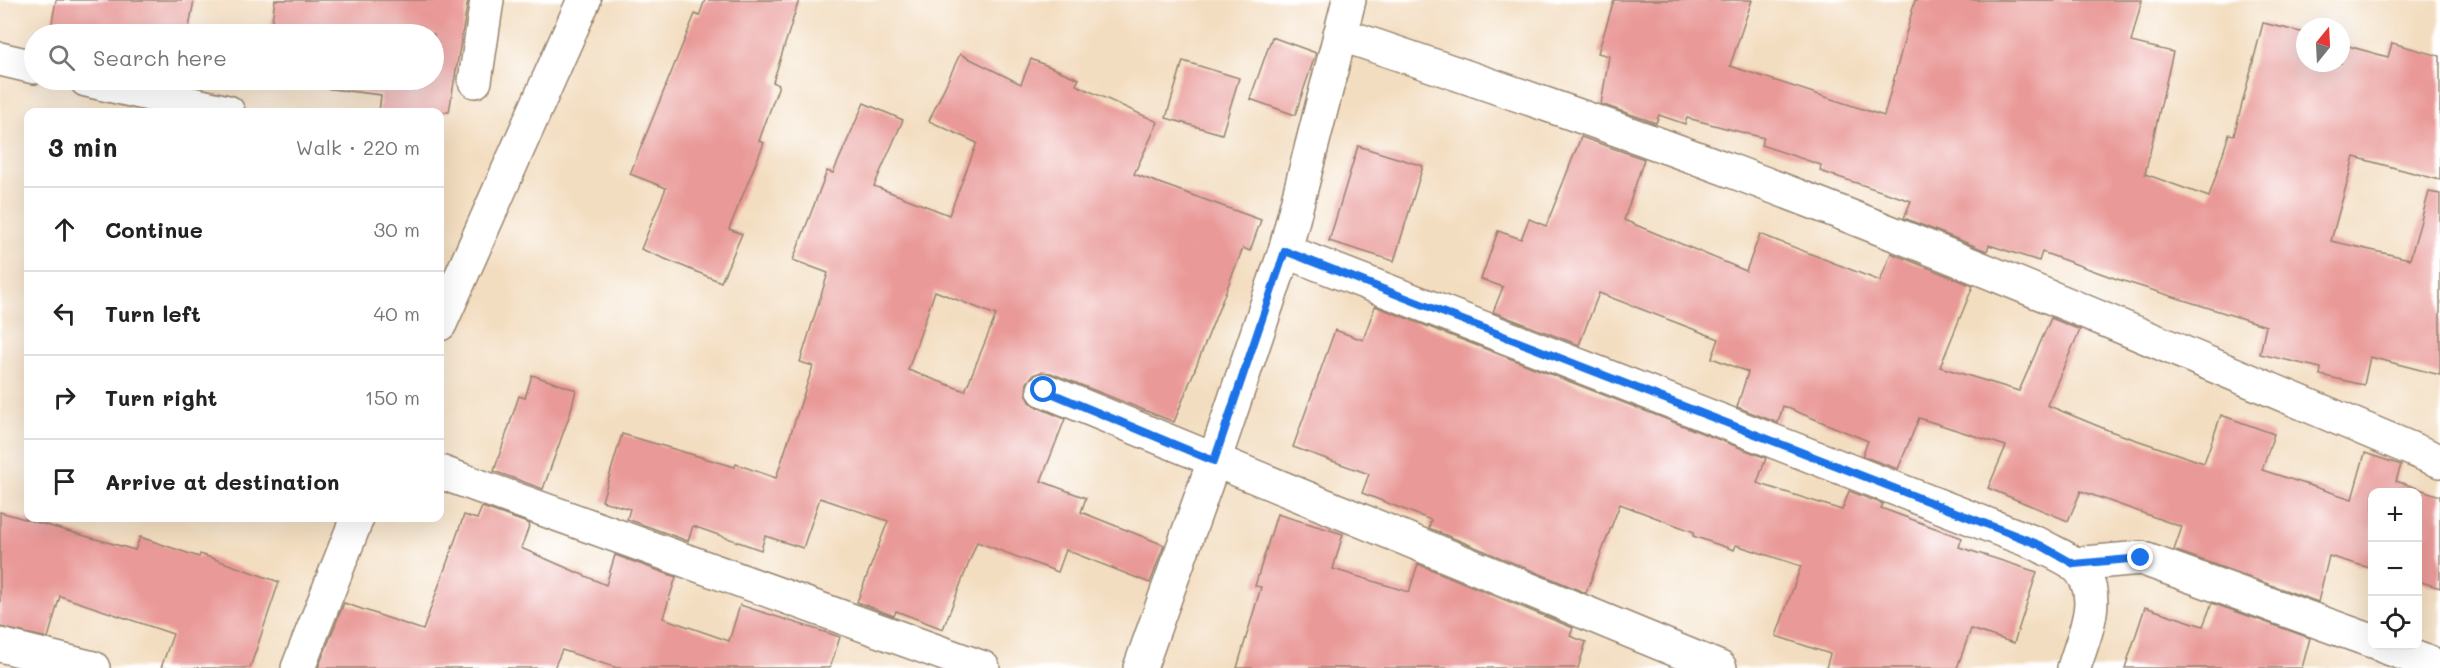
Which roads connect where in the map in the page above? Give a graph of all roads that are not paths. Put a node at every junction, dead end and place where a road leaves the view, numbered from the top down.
1 (487, 0) edge
2 (584, 0) edge
3 (1349, 0) edge
4 (1340, 34) junction
5 (0, 59) edge
6 (24, 65) edge
7 (475, 81) dead end
8 (130, 90) edge
9 (210, 108) edge
10 (1285, 251) junction
11 (444, 315) edge
12 (1044, 390) dead end
13 (1214, 461) junction
14 (2440, 461) edge
15 (444, 473) edge
16 (355, 522) edge
17 (2074, 564) junction
18 (2368, 640) edge
19 (0, 645) edge
20 (2397, 650) edge
21 (2440, 666) edge
22 (93, 668) edge
23 (298, 668) edge
24 (983, 668) edge
25 (1140, 668) edge
26 (1720, 668) edge
27 (2074, 668) edge

1 - 7 street
2 - 11 street
3 - 4 street
4 - 10 street
4 - 14 street
5 - 6 street
8 - 9 street
10 - 13 street
10 - 17 street
12 - 13 street
13 - 25 street
13 - 26 street
15 - 24 street
16 - 23 street
17 - 18 street
17 - 27 street
19 - 22 street
20 - 21 street

